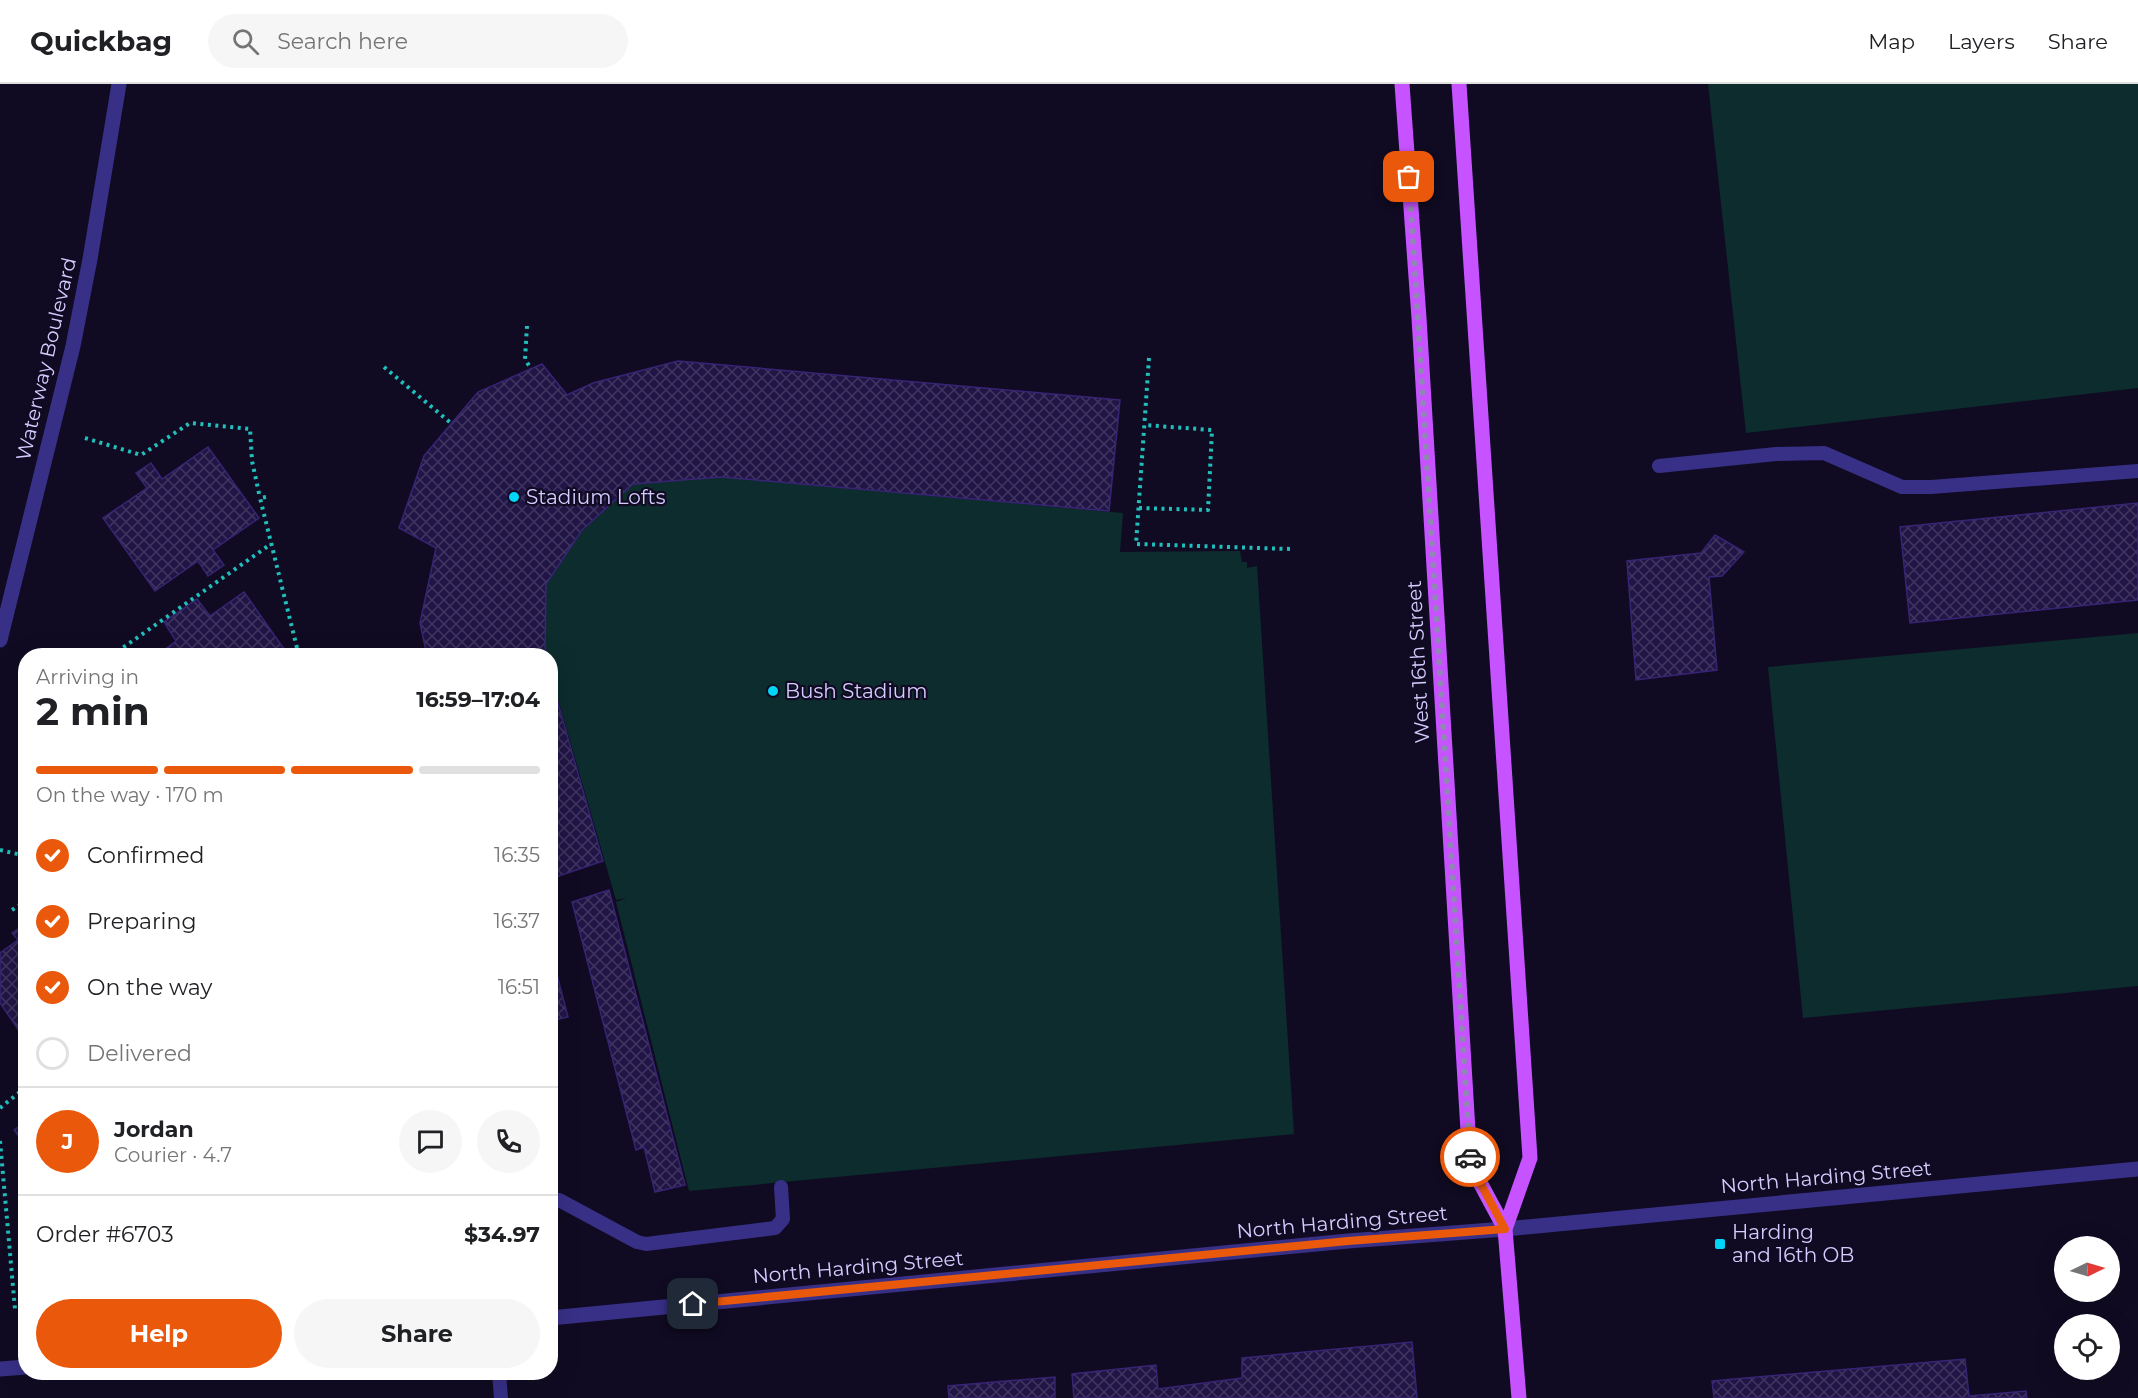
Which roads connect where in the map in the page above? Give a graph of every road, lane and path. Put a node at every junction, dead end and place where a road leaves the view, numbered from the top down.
1 (118, 84) edge
2 (1402, 84) edge
3 (1458, 84) edge
4 (527, 326) dead end
5 (1149, 358) dead end
6 (384, 367) dead end
7 (531, 369) dead end
8 (452, 424) dead end
9 (1144, 425) junction
10 (85, 438) dead end
11 (1659, 466) dead end
12 (2138, 471) edge
13 (266, 497) dead end
14 (260, 498) junction
15 (1138, 508) junction
16 (271, 544) junction
17 (1291, 549) dead end
18 (0, 640) edge
19 (122, 648) edge
20 (297, 648) edge
21 (0, 850) edge
22 (18, 854) edge
23 (18, 906) edge
24 (12, 910) dead end
25 (18, 1093) edge
26 (0, 1108) edge
27 (0, 1141) edge
28 (2138, 1169) edge
29 (781, 1187) dead end
30 (558, 1200) edge
31 (1505, 1229) junction
32 (15, 1309) dead end
33 (558, 1317) edge
34 (18, 1368) edge
35 (0, 1370) edge
36 (500, 1380) edge
37 (501, 1398) edge
38 (1520, 1398) edge

1 - 18 street, Waterway Boulevard
2 - 31 main road, West 16th Street
3 - 31 main road, West 16th Street
4 - 7 path
5 - 9 path
6 - 8 path
9 - 15 path
9 - 15 path
10 - 14 path
11 - 12 lane
13 - 14 path
14 - 16 path
15 - 17 path
16 - 19 path
16 - 20 path
21 - 22 path
23 - 24 path
25 - 26 path
27 - 32 path
28 - 31 street, North Harding Street
29 - 30 lane
31 - 33 street, North Harding Street
31 - 38 main road, West 16th Street
34 - 35 street
36 - 37 lane

